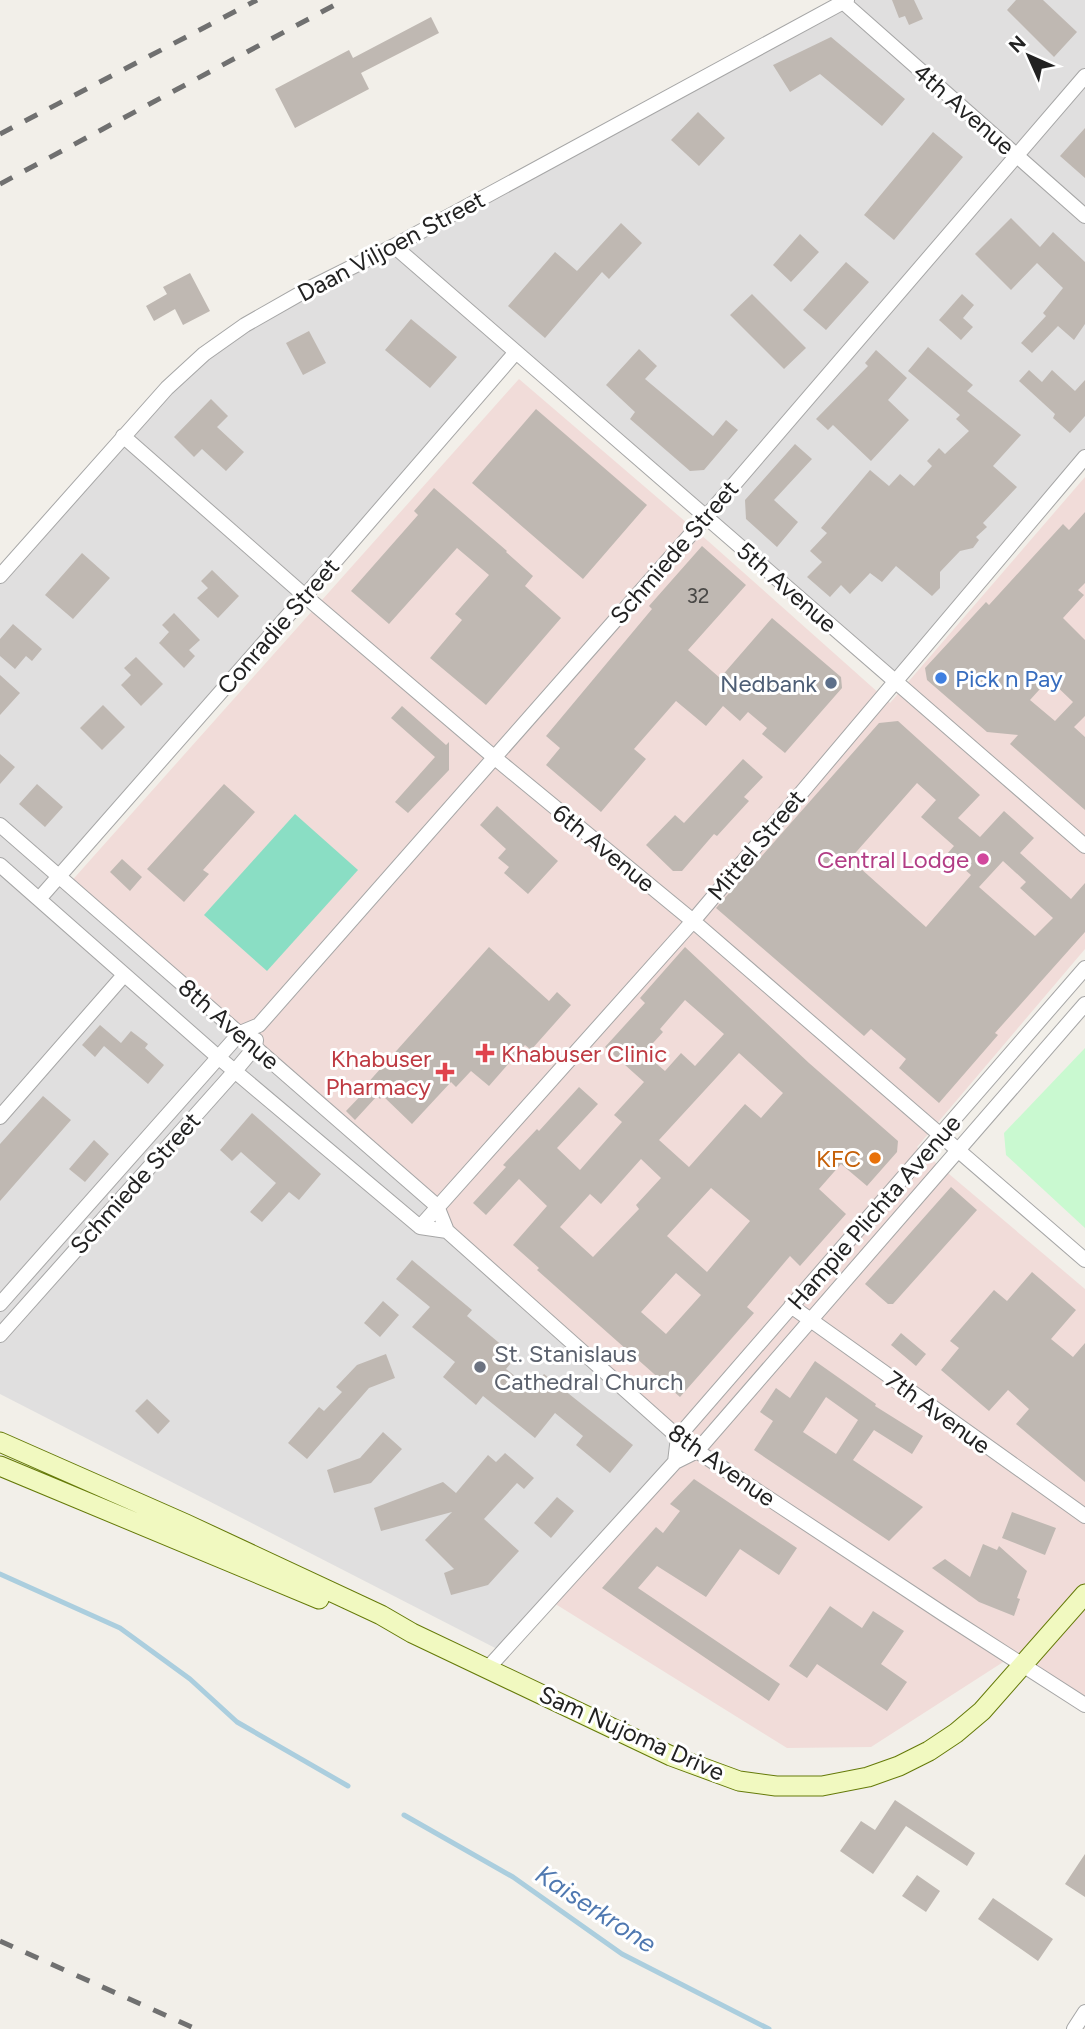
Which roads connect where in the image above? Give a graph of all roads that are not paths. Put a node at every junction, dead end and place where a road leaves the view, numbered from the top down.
1 (845, 1) edge
2 (1085, 76) edge
3 (1017, 156) junction
4 (1085, 216) edge
5 (394, 246) junction
6 (516, 352) junction
7 (123, 436) junction
8 (1085, 457) edge
9 (706, 517) junction
10 (0, 576) edge
11 (305, 596) junction
12 (895, 680) junction
13 (495, 758) junction
14 (0, 825) edge
15 (1085, 846) edge
16 (0, 865) edge
17 (58, 876) junction
18 (38, 899) junction
19 (693, 920) junction
20 (1085, 968) edge
21 (124, 975) junction
22 (1085, 1004) edge
23 (259, 1025) junction
24 (240, 1033) junction
25 (255, 1047) junction
26 (218, 1057) junction
27 (235, 1071) junction
28 (0, 1117) edge
29 (940, 1137) junction
30 (959, 1152) junction
31 (437, 1206) junction
32 (420, 1227) junction
33 (447, 1231) junction
34 (1085, 1260) edge
35 (0, 1304) edge
36 (791, 1306) junction
37 (810, 1320) junction
38 (0, 1335) edge
39 (678, 1437) junction
40 (0, 1442) edge
41 (698, 1451) junction
42 (675, 1462) junction
43 (0, 1466) edge
44 (1085, 1516) edge
45 (1085, 1594) edge
46 (412, 1633) junction
47 (1023, 1665) junction
48 (488, 1668) junction
49 (1085, 1705) edge
50 (1085, 2012) edge
51 (1074, 2029) edge

1 - 3 street, 4th Avenue
1 - 5 street, Daan Viljoen Street
2 - 3 street, Schmiede Street
3 - 4 street, 4th Avenue
3 - 9 street, Schmiede Street
5 - 6 street, 5th Avenue
5 - 7 street, Daan Viljoen Street
6 - 9 street, 5th Avenue
6 - 11 street, Conradie Street
7 - 10 street, Daan Viljoen Street
7 - 11 street, 6th Avenue
8 - 12 street, Mittel Street
9 - 12 street, 5th Avenue
9 - 13 street, Schmiede Street
11 - 13 street, 6th Avenue
11 - 17 street, Conradie Street
12 - 15 street, 5th Avenue
12 - 19 street, Mittel Street
13 - 19 street, 6th Avenue
13 - 23 street, Schmiede Street
14 - 17 street, 8th Avenue
16 - 18 street, 8th Avenue
17 - 18 street, Conradie Street
17 - 24 street, 8th Avenue
18 - 21 street, 8th Avenue
19 - 29 street, 6th Avenue
19 - 31 street, Mittel Street
20 - 29 street, Hampie Plichta Avenue
21 - 26 street, 8th Avenue
21 - 28 street
22 - 30 street, Hampie Plichta Avenue
23 - 24 street, Schmiede Street
23 - 25 street, Schmiede Street
24 - 25 street, 8th Avenue
24 - 26 street, Schmiede Street
25 - 27 street, Schmiede Street
25 - 31 street, 8th Avenue
26 - 27 street, 8th Avenue
26 - 35 street, Schmiede Street
27 - 32 street, 8th Avenue
27 - 38 street, Schmiede Street
29 - 30 street, 6th Avenue
29 - 36 street, Hampie Plichta Avenue
30 - 34 street, 6th Avenue
30 - 37 street, Hampie Plichta Avenue
31 - 32 street, Mittel Street
31 - 33 street, 8th Avenue
32 - 33 street
33 - 39 street, 8th Avenue
36 - 37 street, 7th Avenue
36 - 39 street, Hampie Plichta Avenue
37 - 41 street, Hampie Plichta Avenue
37 - 44 street, 7th Avenue
39 - 41 street, 8th Avenue
39 - 42 street
40 - 46 main road, Sam Nujoma Drive
41 - 42 street, Hampie Plichta Avenue
41 - 47 street, 8th Avenue
42 - 48 street, Hampie Plichta Avenue
43 - 46 main road, Sam Nujoma Drive
45 - 47 main road, Sam Nujoma Drive
46 - 48 main road, Sam Nujoma Drive
47 - 48 main road, Sam Nujoma Drive
47 - 49 street, 8th Avenue
50 - 51 street

